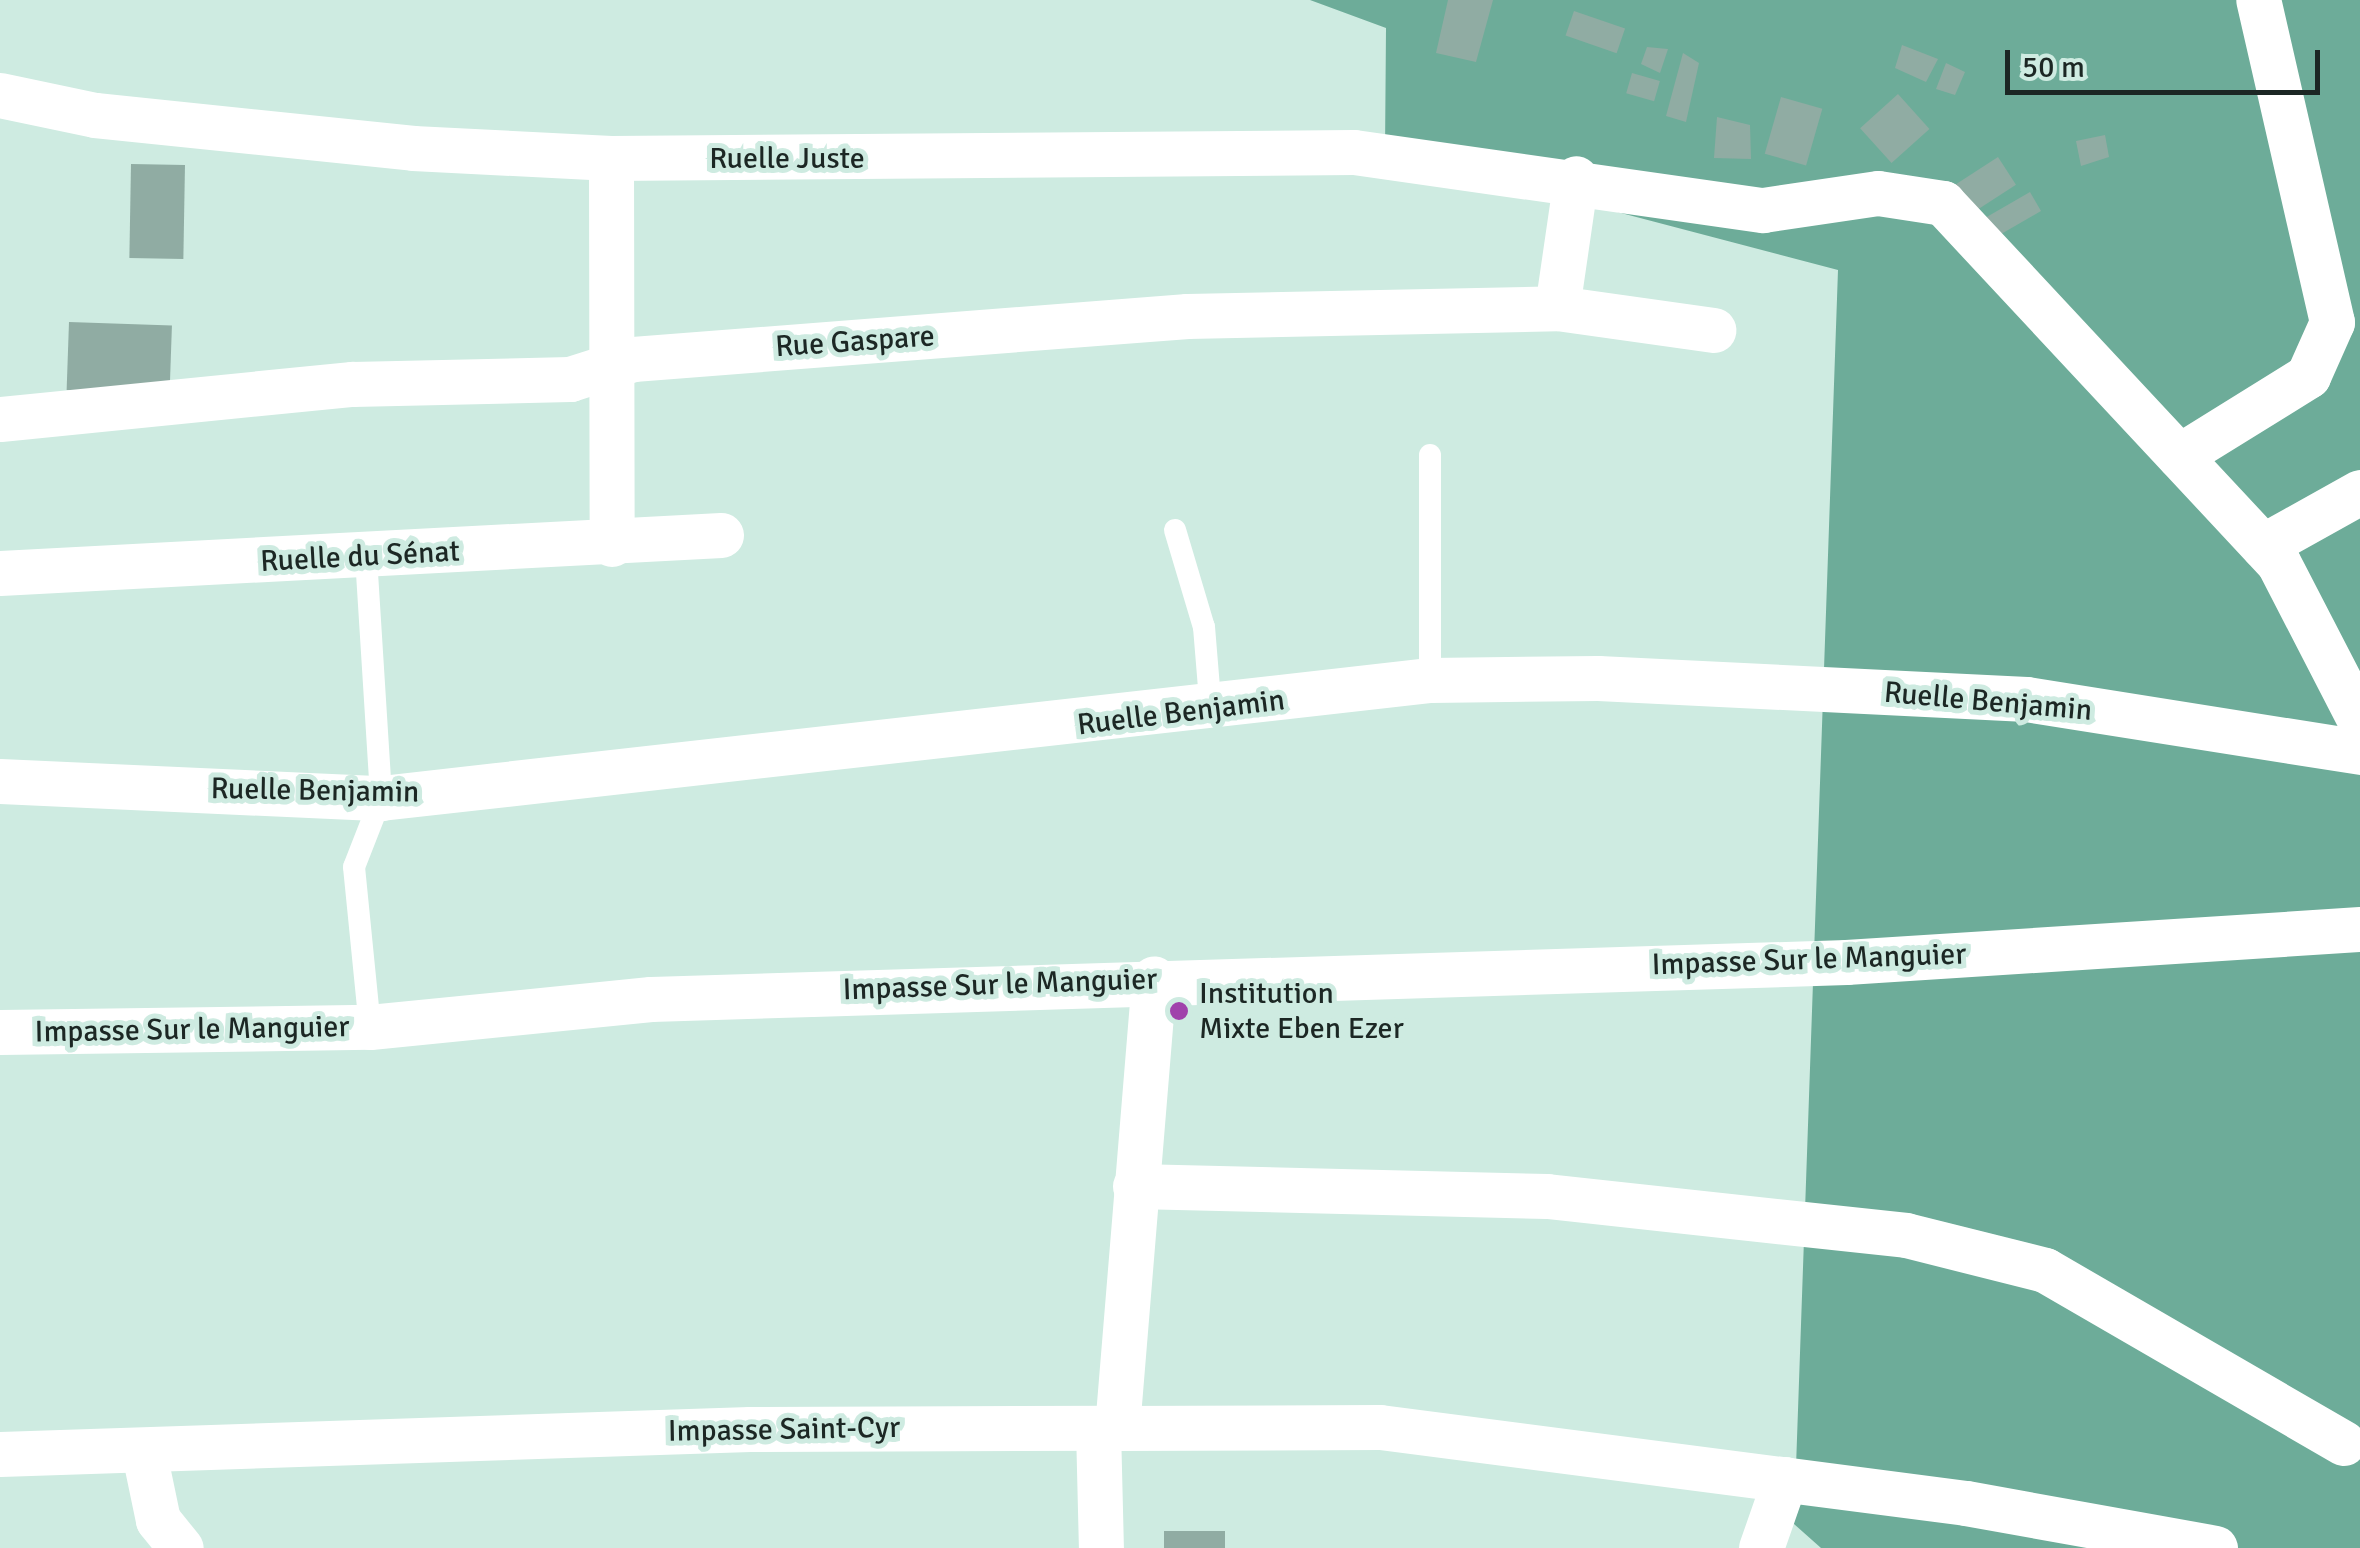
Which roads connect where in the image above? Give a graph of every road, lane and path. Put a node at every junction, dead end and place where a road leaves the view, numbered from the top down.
1 (2258, 0) edge
2 (0, 95) edge
3 (611, 158) junction
4 (1576, 178) junction
5 (1557, 308) junction
6 (1713, 330) dead end
7 (607, 365) junction
8 (0, 418) edge
9 (1430, 454) dead end
10 (2179, 456) junction
11 (2360, 492) edge
12 (1175, 530) dead end
13 (720, 535) dead end
14 (612, 544) junction
15 (2262, 546) junction
16 (366, 557) junction
17 (0, 574) edge
18 (1430, 680) junction
19 (1211, 712) junction
20 (2360, 722) edge
21 (2360, 752) edge
22 (0, 781) edge
23 (382, 798) junction
24 (2360, 929) edge
25 (1154, 979) junction
26 (370, 1027) junction
27 (0, 1032) edge
28 (1135, 1186) junction
29 (1107, 1428) junction
30 (2344, 1443) dead end
31 (144, 1453) junction
32 (0, 1454) edge
33 (1785, 1479) junction
34 (181, 1548) edge
35 (1101, 1548) edge
36 (1761, 1548) edge
37 (2215, 1548) edge

1 - 10 street
2 - 3 street, Ruelle Juste
3 - 4 street, Ruelle Juste
3 - 7 street
4 - 5 street
4 - 10 street, Ruelle Juste
5 - 6 street, Rue Gaspare
5 - 7 street, Rue Gaspare
7 - 8 street, Rue Gaspare
7 - 14 street
9 - 18 lane
10 - 15 street, Ruelle Juste
11 - 15 street
12 - 19 lane
13 - 14 street, Ruelle du Sénat
14 - 16 street, Ruelle du Sénat
15 - 20 street, Ruelle Juste
16 - 17 street, Ruelle du Sénat
16 - 23 lane
18 - 19 street, Ruelle Benjamin
18 - 21 street, Ruelle Benjamin
19 - 23 street, Ruelle Benjamin
22 - 23 street, Ruelle Benjamin
23 - 26 lane
24 - 25 street, Impasse Sur le Manguier
25 - 26 street, Impasse Sur le Manguier
25 - 28 street
26 - 27 street, Impasse Sur le Manguier
28 - 29 street
28 - 30 street
29 - 31 street, Impasse Saint-Cyr
29 - 33 street, Impasse Saint-Cyr
29 - 35 street
31 - 32 street, Impasse Saint-Cyr
31 - 34 street
33 - 36 street
33 - 37 street, Impasse Saint-Cyr

